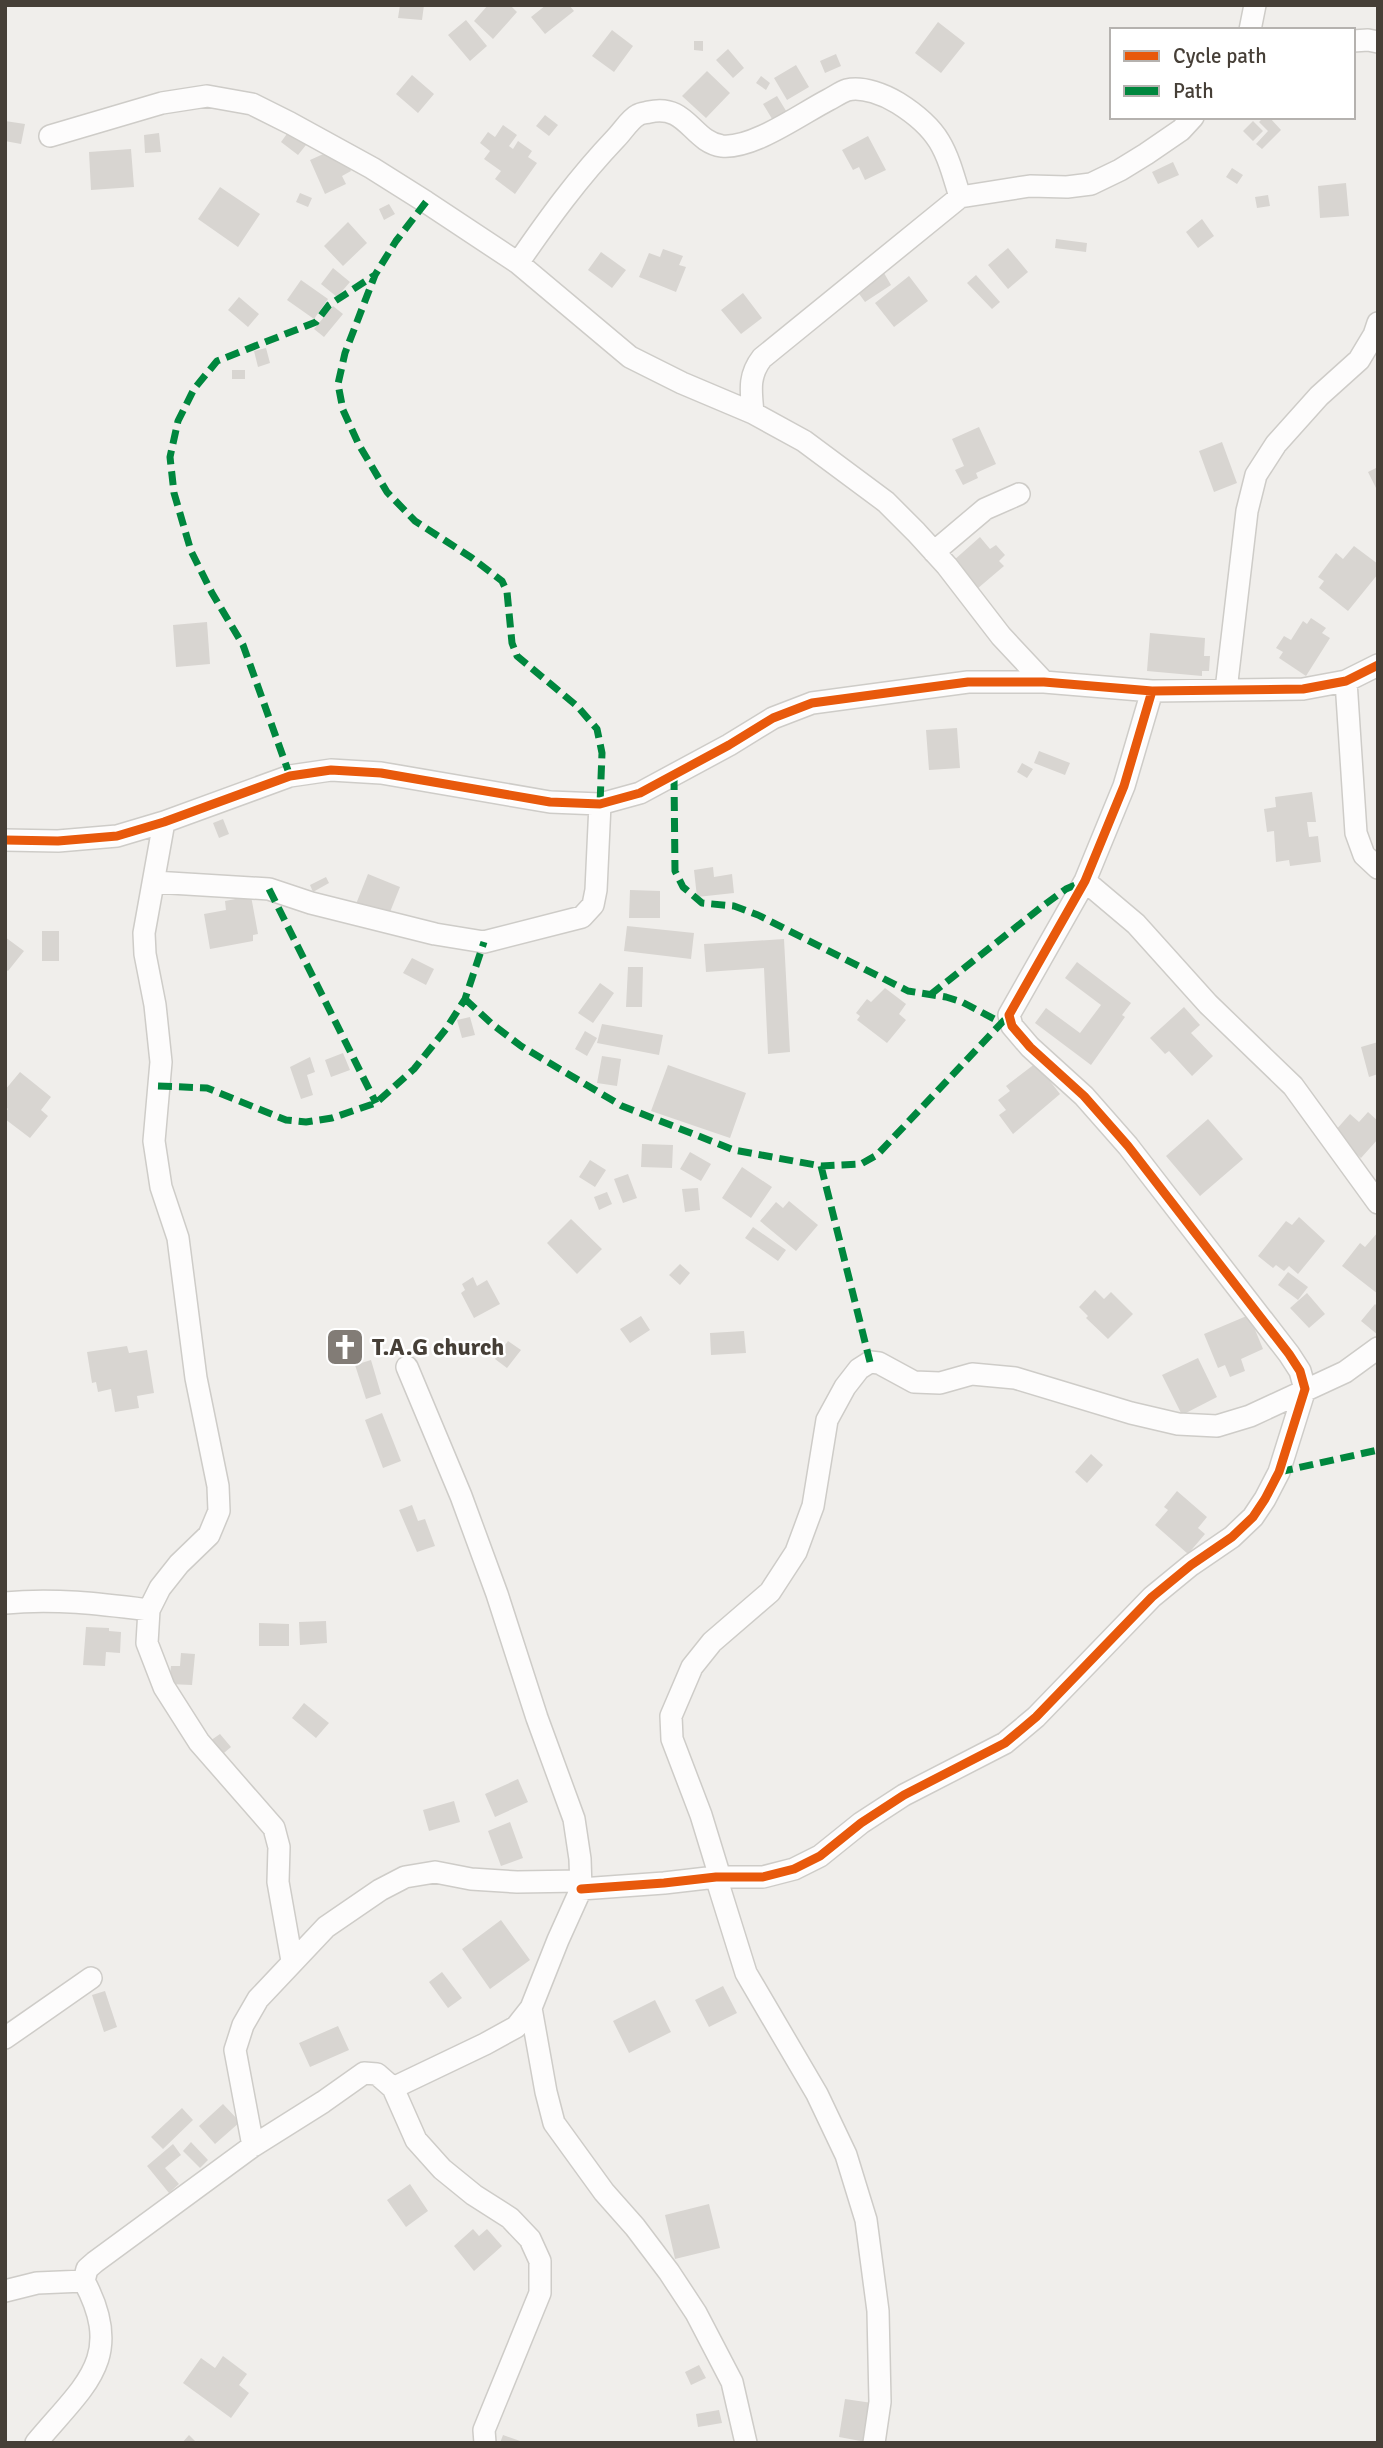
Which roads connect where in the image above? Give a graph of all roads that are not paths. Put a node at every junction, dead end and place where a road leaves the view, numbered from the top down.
1 (1255, 5) edge
2 (1250, 28) edge
3 (1355, 41) edge
4 (1378, 43) edge
5 (1191, 119) edge
6 (50, 136) dead end
7 (960, 197) junction
8 (518, 263) junction
9 (1378, 323) edge
10 (753, 413) junction
11 (1019, 494) dead end
12 (934, 552) junction
13 (1378, 664) edge
14 (1346, 681) junction
15 (1044, 682) junction
16 (1226, 690) junction
17 (1152, 691) junction
18 (600, 804) junction
19 (164, 822) junction
20 (5, 839) edge
21 (1378, 868) edge
22 (1085, 881) junction
23 (154, 882) junction
24 (1378, 1203) edge
25 (1378, 1348) edge
26 (407, 1367) dead end
27 (1304, 1389) junction
28 (5, 1603) edge
29 (149, 1610) junction
30 (718, 1877) junction
31 (581, 1885) junction
32 (292, 1961) junction
33 (91, 1978) dead end
34 (531, 2008) junction
35 (5, 2038) edge
36 (393, 2088) junction
37 (253, 2146) junction
38 (84, 2281) junction
39 (5, 2291) edge
40 (36, 2443) edge
41 (485, 2443) edge
42 (746, 2443) edge
43 (874, 2443) edge

1 - 2 street
3 - 4 street
5 - 7 street
6 - 8 street
7 - 8 street
7 - 10 street
8 - 10 street
9 - 16 street
10 - 12 street
11 - 12 street
12 - 15 street
13 - 14 street
14 - 16 street
14 - 21 street
15 - 17 street
15 - 18 street
16 - 17 street
17 - 22 street
18 - 19 street
18 - 23 street
19 - 20 street
19 - 23 street
22 - 24 street
22 - 27 street
23 - 29 street
25 - 27 street
26 - 31 street
27 - 30 street
27 - 30 street
28 - 29 street
29 - 32 street
30 - 31 street
30 - 43 street
31 - 32 street
31 - 34 street
32 - 37 street
33 - 35 street
34 - 36 street
34 - 42 street
36 - 37 street
36 - 41 street
37 - 38 street
38 - 39 street
38 - 40 street

